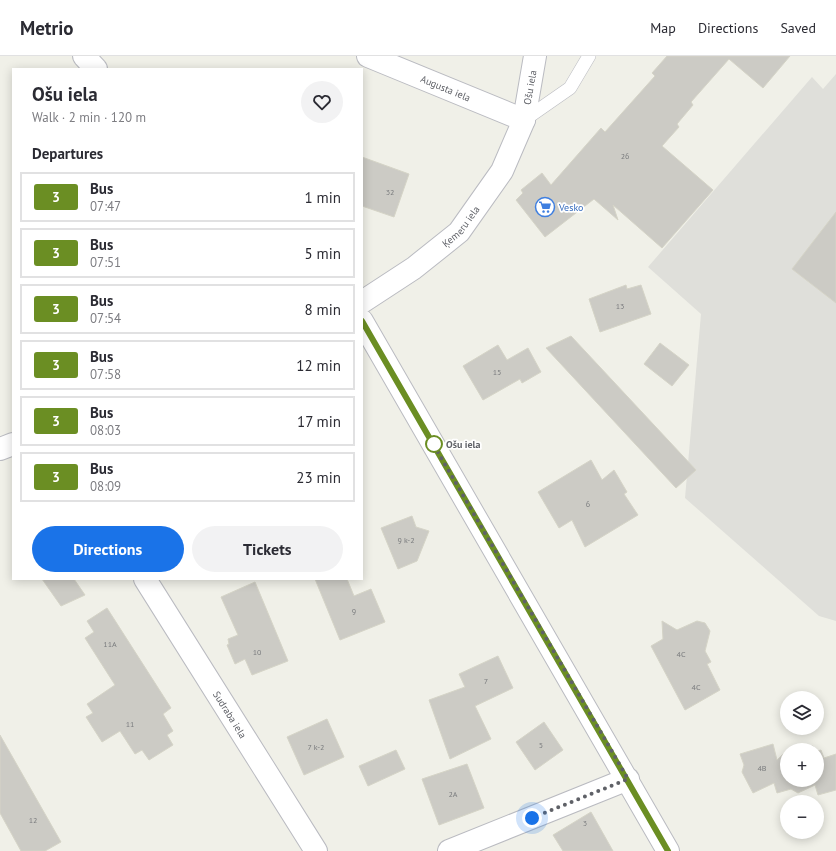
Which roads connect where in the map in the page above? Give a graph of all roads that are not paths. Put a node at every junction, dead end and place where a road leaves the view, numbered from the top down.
1 (84, 56) edge
2 (368, 56) edge
3 (535, 56) edge
4 (589, 56) edge
5 (95, 68) edge
6 (524, 120) junction
7 (363, 301) edge
8 (363, 323) edge
9 (12, 444) edge
10 (0, 449) edge
11 (145, 580) edge
12 (628, 779) junction
13 (316, 851) edge
14 (449, 851) edge
15 (668, 851) edge

1 - 5 street
2 - 6 street, Augusta iela
3 - 6 street, Ošu iela
4 - 6 lane
6 - 7 street, Ķemeru iela
8 - 12 street
9 - 10 street
11 - 13 street, Sudraba iela
12 - 14 street
12 - 15 street

